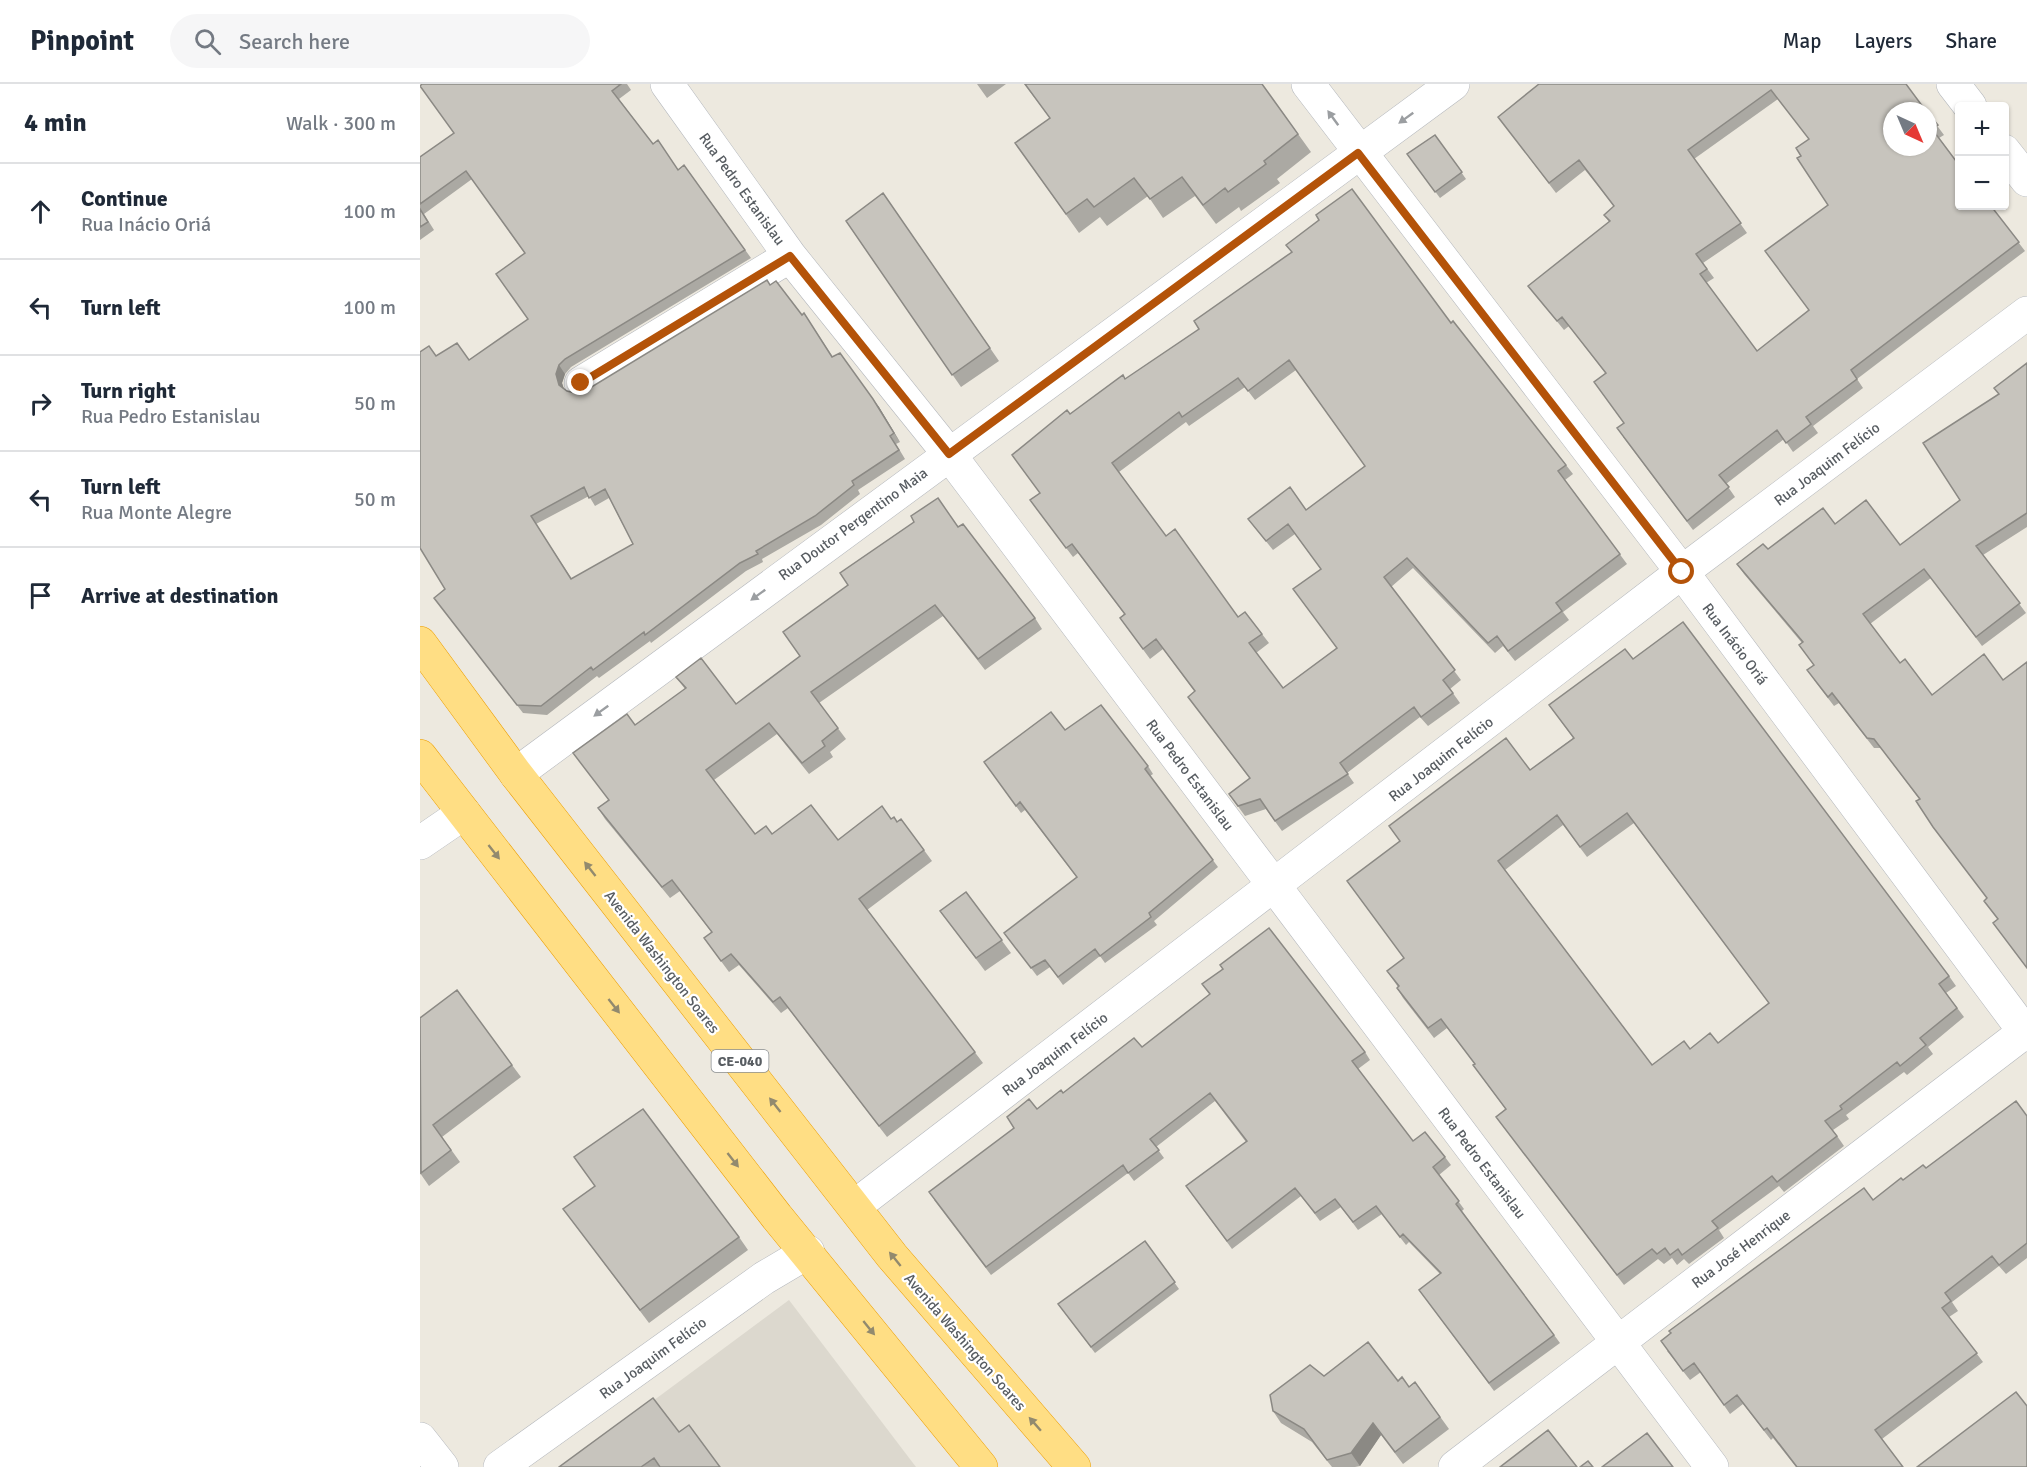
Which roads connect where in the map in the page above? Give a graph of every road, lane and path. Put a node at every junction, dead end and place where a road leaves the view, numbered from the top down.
1 (667, 84) edge
2 (1308, 84) edge
3 (1453, 84) edge
4 (1953, 84) edge
5 (1967, 102) edge
6 (1358, 153) junction
7 (2008, 156) edge
8 (2027, 180) edge
9 (790, 256) junction
10 (2027, 313) edge
11 (581, 383) dead end
12 (949, 454) junction
13 (1682, 572) junction
14 (420, 643) edge
15 (420, 756) edge
16 (516, 774) junction
17 (464, 813) junction
18 (420, 843) edge
19 (1274, 887) junction
20 (2026, 1033) edge
21 (855, 1206) junction
22 (808, 1252) junction
23 (1618, 1342) junction
24 (420, 1439) edge
25 (442, 1467) edge
26 (500, 1467) edge
27 (981, 1467) edge
28 (1074, 1467) edge
29 (1455, 1467) edge
30 (1712, 1467) edge

1 - 9 street, Rua Pedro Estanislau
6 -> 2 street, Rua Inácio Oriá
3 -> 6 street, Rua Doutor Pergentino Maia
4 - 5 street
6 - 12 street, Rua Doutor Pergentino Maia
6 - 13 street, Rua Inácio Oriá
7 - 8 street
9 - 11 street
9 - 12 street, Rua Pedro Estanislau
10 - 13 street, Rua Joaquim Felício
12 -> 16 street, Rua Doutor Pergentino Maia
12 - 19 street, Rua Pedro Estanislau
13 - 19 street, Rua Joaquim Felício
13 - 20 street, Rua Inácio Oriá
14 - 16 highway, Avenida Washington Soares / CE-040
15 - 17 highway
21 -> 16 highway, Avenida Washington Soares / CE-040
17 - 18 street
17 -> 22 highway
19 - 21 street, Rua Joaquim Felício
19 - 23 street, Rua Pedro Estanislau
20 - 23 street, Rua José Henrique
28 -> 21 highway, Avenida Washington Soares / CE-040
22 - 26 street, Rua Joaquim Felício
22 -> 27 highway
23 - 29 street, Rua José Henrique
23 - 30 street, Rua Pedro Estanislau
24 - 25 street

